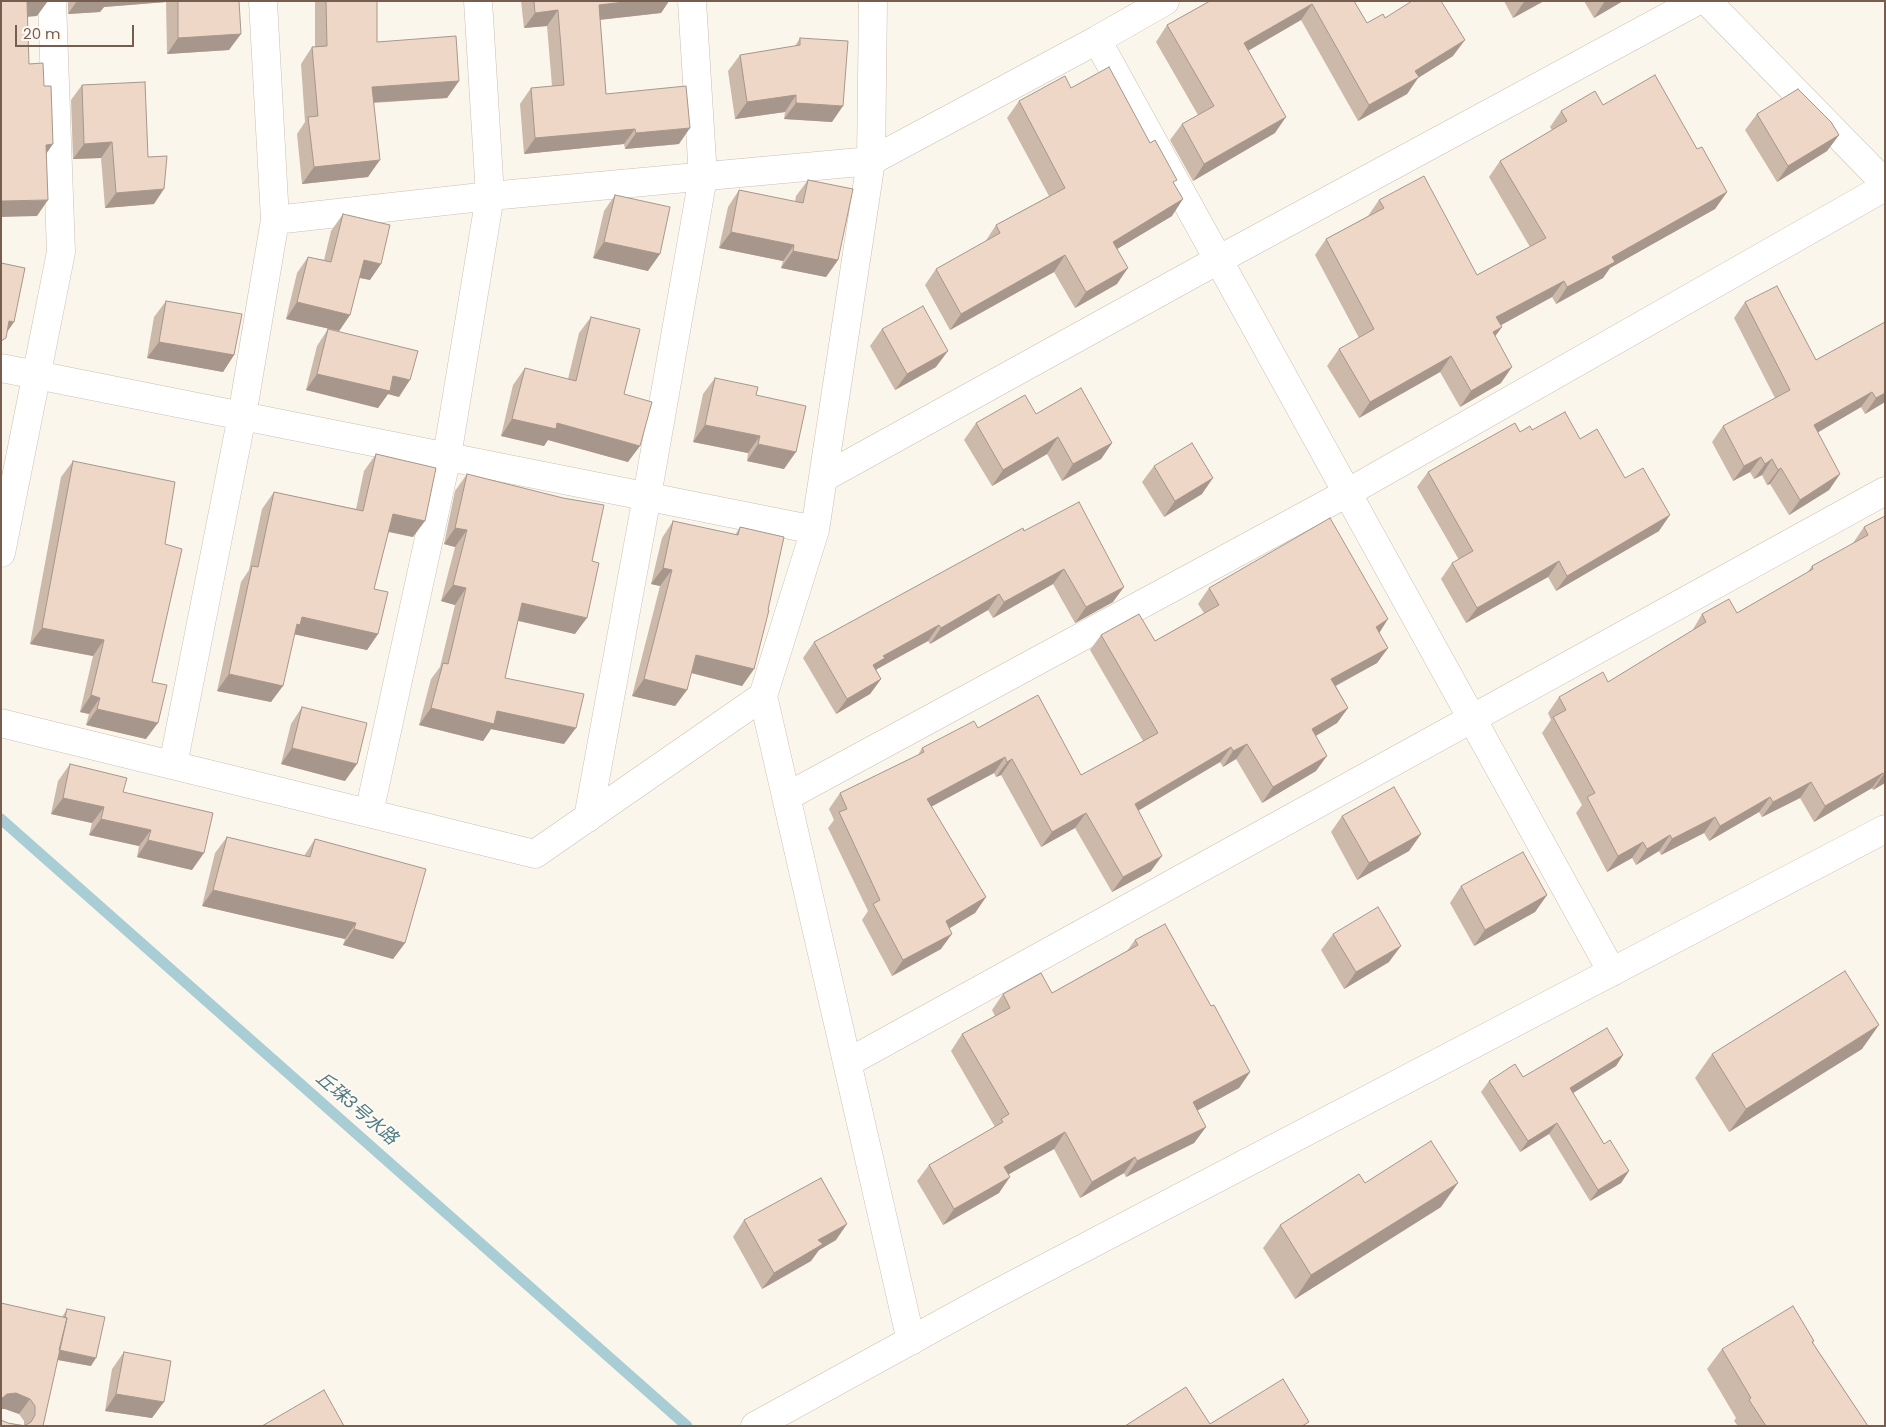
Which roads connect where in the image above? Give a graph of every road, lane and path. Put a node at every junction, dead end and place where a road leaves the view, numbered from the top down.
1 (52, 1) edge
2 (263, 1) edge
3 (478, 1) edge
4 (692, 1) edge
5 (873, 1) edge
6 (1165, 1) edge
7 (1697, 1) edge
8 (1708, 1) edge
9 (1097, 40) junction
10 (871, 160) junction
11 (704, 176) junction
12 (1885, 185) edge
13 (490, 196) junction
14 (275, 220) junction
15 (1218, 260) junction
16 (1, 368) edge
17 (38, 375) junction
18 (242, 416) junction
19 (447, 456) junction
20 (823, 478) junction
21 (1885, 491) edge
22 (1347, 493) junction
23 (648, 496) junction
24 (815, 530) junction
25 (1, 553) edge
26 (763, 696) junction
27 (1471, 718) junction
28 (1, 722) edge
29 (173, 765) junction
30 (786, 797) junction
31 (369, 813) junction
32 (588, 818) junction
33 (1885, 829) edge
34 (1612, 972) junction
35 (847, 1063) junction
36 (911, 1340) junction
37 (755, 1426) edge

1 - 17 street
2 - 14 street
3 - 13 street
4 - 11 street
5 - 10 street
6 - 9 street
7 - 15 street
8 - 12 street
9 - 10 street
9 - 15 street
10 - 11 street
10 - 20 street
11 - 13 street
11 - 23 street
12 - 22 street
13 - 14 street
13 - 19 street
14 - 18 street
15 - 20 street
15 - 22 street
16 - 17 street
17 - 18 street
17 - 25 street
18 - 19 street
18 - 29 street
19 - 23 street
19 - 31 street
20 - 24 street
21 - 27 street
22 - 27 street
22 - 30 street
23 - 24 street
23 - 32 street
24 - 26 street
26 - 30 street
26 - 32 street
27 - 34 street
27 - 35 street
28 - 29 street
29 - 31 street
30 - 35 street
31 - 32 street
33 - 34 street
34 - 36 street
35 - 36 street
36 - 37 street

